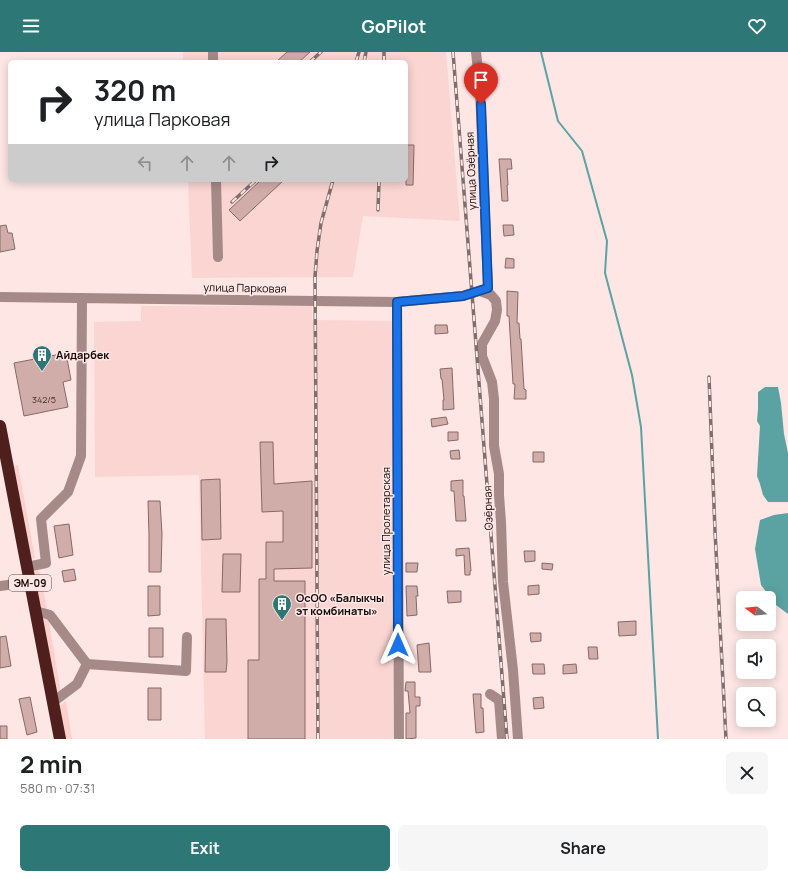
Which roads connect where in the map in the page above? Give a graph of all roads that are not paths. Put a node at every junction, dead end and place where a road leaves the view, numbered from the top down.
1 (476, 52) edge
2 (216, 182) edge
3 (218, 257) dead end
4 (484, 290) junction
5 (0, 297) edge
6 (82, 298) junction
7 (397, 302) junction
8 (0, 426) edge
9 (27, 567) junction
10 (30, 582) junction
11 (0, 586) edge
12 (36, 611) junction
13 (187, 637) dead end
14 (87, 664) junction
15 (490, 694) dead end
16 (53, 702) junction
17 (60, 739) edge
18 (399, 739) edge
19 (502, 739) edge
20 (518, 739) edge

1 - 4 street, улица Озёрная
2 - 3 street
4 - 7 street, улица Парковая
4 - 20 street, Озёрная
5 - 6 street, улица Парковая
6 - 7 street, улица Парковая
6 - 9 street
7 - 18 street, улица Пролетарская
8 - 9 highway, ЭМ-09
9 - 10 highway, ЭМ-09
10 - 11 street
10 - 12 highway, ЭМ-09
12 - 14 street
12 - 16 highway, ЭМ-09
13 - 14 street
14 - 16 street
15 - 19 street
16 - 17 highway, ЭМ-09

